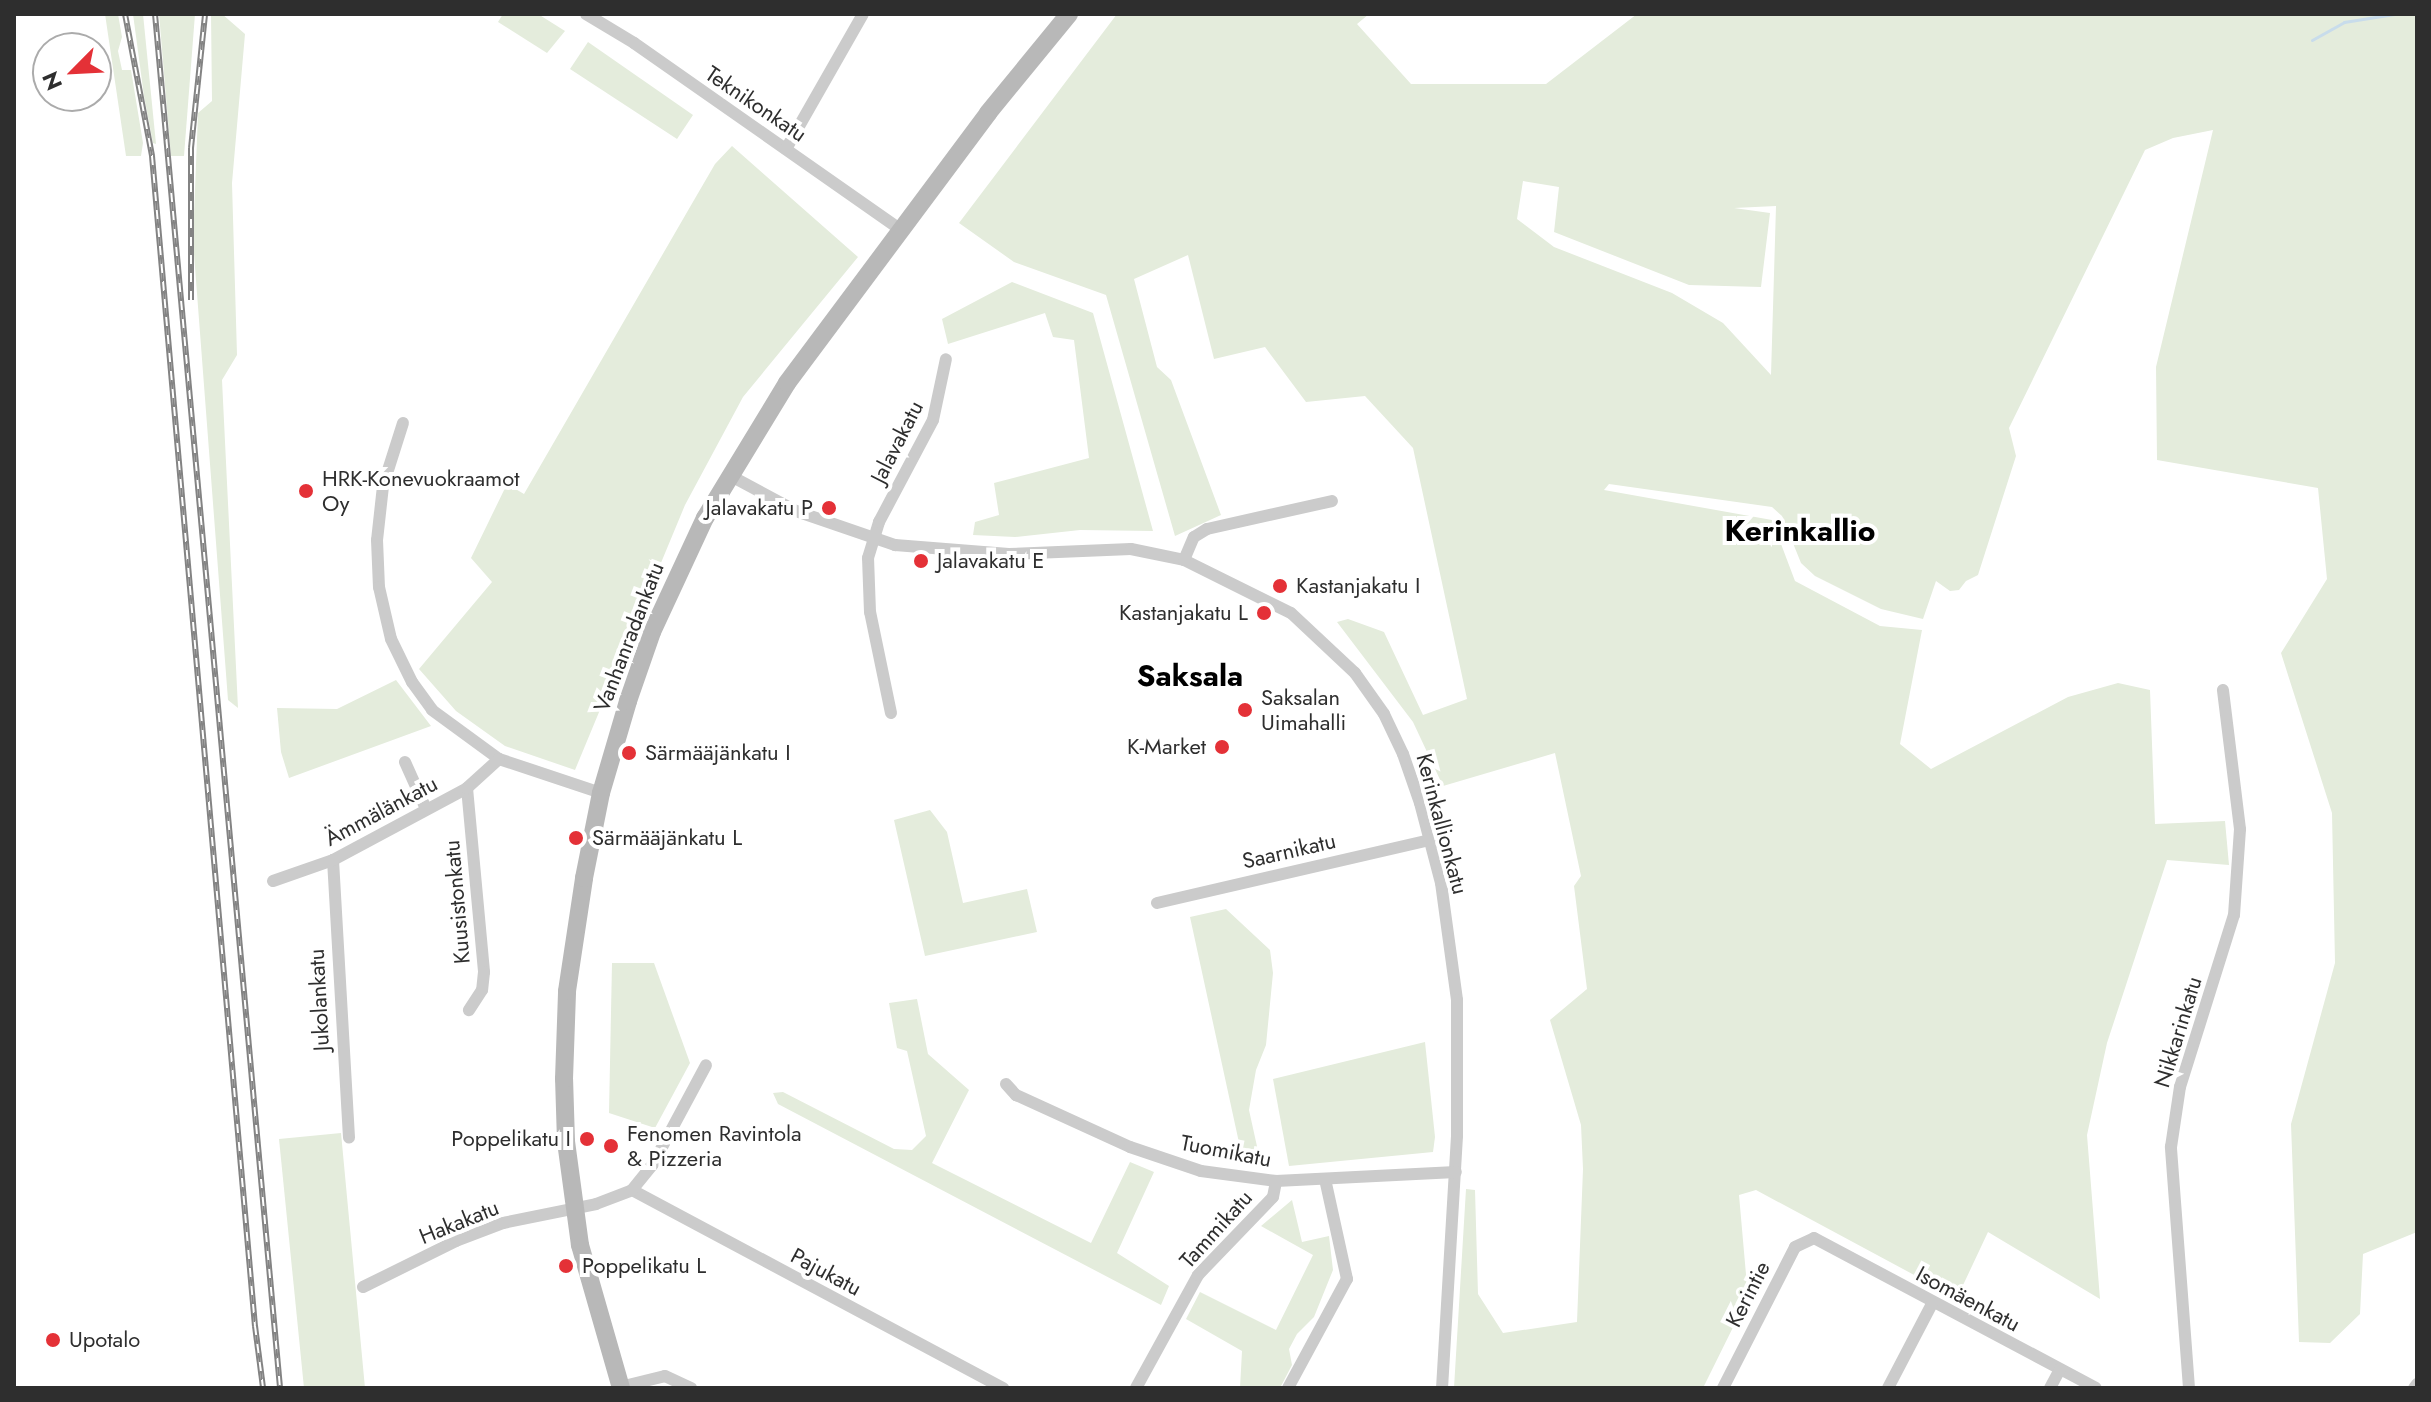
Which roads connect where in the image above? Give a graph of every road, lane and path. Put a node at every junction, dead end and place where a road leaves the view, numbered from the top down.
1 (586, 14) edge
2 (863, 14) edge
3 (1069, 14) edge
4 (786, 149) junction
5 (901, 230) junction
6 (946, 359) dead end
7 (403, 423) dead end
8 (729, 475) junction
9 (1332, 501) dead end
10 (873, 539) junction
11 (1184, 560) junction
12 (2223, 690) dead end
13 (891, 713) dead end
14 (499, 759) junction
15 (405, 762) dead end
16 (467, 788) junction
17 (601, 793) junction
18 (426, 809) junction
19 (1430, 840) junction
20 (333, 860) junction
21 (273, 881) dead end
22 (1157, 903) dead end
23 (469, 1010) dead end
24 (706, 1065) dead end
25 (1006, 1084) dead end
26 (349, 1138) dead end
27 (1456, 1172) junction
28 (1325, 1179) junction
29 (1276, 1181) junction
30 (632, 1190) junction
31 (574, 1208) junction
32 (1823, 1241) joint
33 (363, 1287) dead end
34 (1932, 1304) junction
35 (2060, 1369) junction
36 (620, 1388) edge
37 (691, 1388) edge
38 (1003, 1388) edge
39 (1136, 1388) edge
40 (1288, 1388) edge
41 (1442, 1388) edge
42 (1723, 1388) edge
43 (1888, 1388) edge
44 (2050, 1388) edge
45 (2096, 1388) edge
46 (2189, 1388) edge

1 - 4 street, Teknikonkatu
2 - 4 street
3 - 5 street, Vanhanradankatu
4 - 5 street, Teknikonkatu
5 - 8 street, Vanhanradankatu
6 - 10 street, Jalavakatu
7 - 14 street
8 - 10 street, Kerinkallionkatu
8 - 17 street, Vanhanradankatu
9 - 11 street
10 - 11 street, Kerinkallionkatu
10 - 13 street, Jalavakatu
11 - 19 street, Kerinkallionkatu
12 - 46 street, Nikkarinkatu
14 - 16 street, Ämmälänkatu
14 - 17 street
15 - 18 street
16 - 18 street, Ämmälänkatu
16 - 23 street, Kuusistonkatu
17 - 31 street, Vanhanradankatu
18 - 20 street, Ämmälänkatu
19 - 22 street, Saarnikatu
19 - 27 street, Kerinkallionkatu
20 - 21 street, Ämmälänkatu
20 - 26 street, Jukolankatu
24 - 30 street
25 - 29 street, Tuomikatu
27 - 28 street, Tuomikatu
27 - 41 street, Kerinkallionkatu
28 - 29 street, Tuomikatu
28 - 40 street
29 - 39 street, Tammikatu
30 - 31 street, Hakakatu
30 - 38 street, Pajukatu
31 - 33 street, Hakakatu
31 - 36 street, Vanhanradankatu
32 - 34 street, Isomäenkatu
32 - 42 street, Kerintie
34 - 35 street, Isomäenkatu
34 - 43 street
35 - 44 street
35 - 45 street, Isomäenkatu
36 - 37 street

